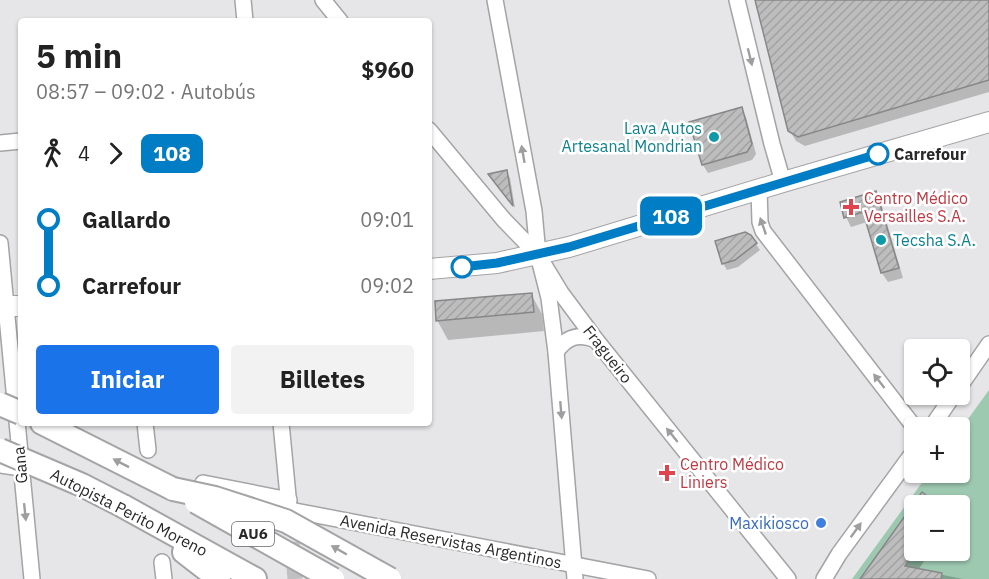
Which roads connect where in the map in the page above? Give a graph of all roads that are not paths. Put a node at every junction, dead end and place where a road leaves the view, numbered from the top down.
1 (243, 0) edge
2 (323, 0) edge
3 (495, 0) edge
4 (736, 0) edge
5 (245, 18) edge
6 (338, 18) edge
7 (989, 122) edge
8 (432, 134) edge
9 (18, 141) edge
10 (0, 143) edge
11 (783, 182) junction
12 (759, 189) junction
13 (0, 243) edge
14 (538, 255) junction
15 (432, 270) edge
16 (7, 307) edge
17 (596, 340) junction
18 (989, 344) edge
19 (556, 352) junction
20 (970, 372) edge
21 (12, 394) edge
22 (907, 417) edge
23 (48, 426) edge
24 (145, 426) edge
25 (281, 426) edge
26 (0, 450) edge
27 (148, 450) dead end
28 (0, 465) edge
29 (904, 465) edge
30 (21, 468) junction
31 (203, 483) dead end
32 (173, 489) junction
33 (123, 506) junction
34 (290, 509) junction
35 (162, 562) dead end
36 (574, 572) edge
37 (32, 579) edge
38 (164, 579) edge
39 (219, 579) edge
40 (255, 579) edge
41 (333, 579) edge
42 (390, 579) edge
43 (648, 579) edge
44 (788, 579) edge
45 (824, 579) edge

1 - 5 street
2 - 6 street
14 -> 3 street
4 -> 11 street
7 - 11 main road
8 - 14 street, Fragueiro
9 - 10 street
11 - 12 main road
12 - 14 main road
22 -> 12 street
13 - 16 street, Gana
14 - 15 main road
14 - 17 street, Fragueiro
14 - 19 street
16 - 21 street, Gana
17 - 19 street
44 -> 17 street, Fragueiro
18 - 20 street
19 -> 36 street
21 - 30 street, Gana
32 -> 23 highway, AU6
24 - 27 street
25 - 34 street
26 - 33 highway, Autopista Perito Moreno / AU6, bridge
28 - 30 street
45 -> 29 street
30 -> 37 street, Gana
31 - 34 street, Avenida Reservistas Argentinos
32 - 41 highway, AU6, bridge
42 -> 32 highway, bridge
33 - 39 highway
33 - 40 highway, Autopista Perito Moreno / AU6
34 - 36 street, Avenida Reservistas Argentinos
35 - 38 street
36 - 43 street, Avenida Reservistas Argentinos

